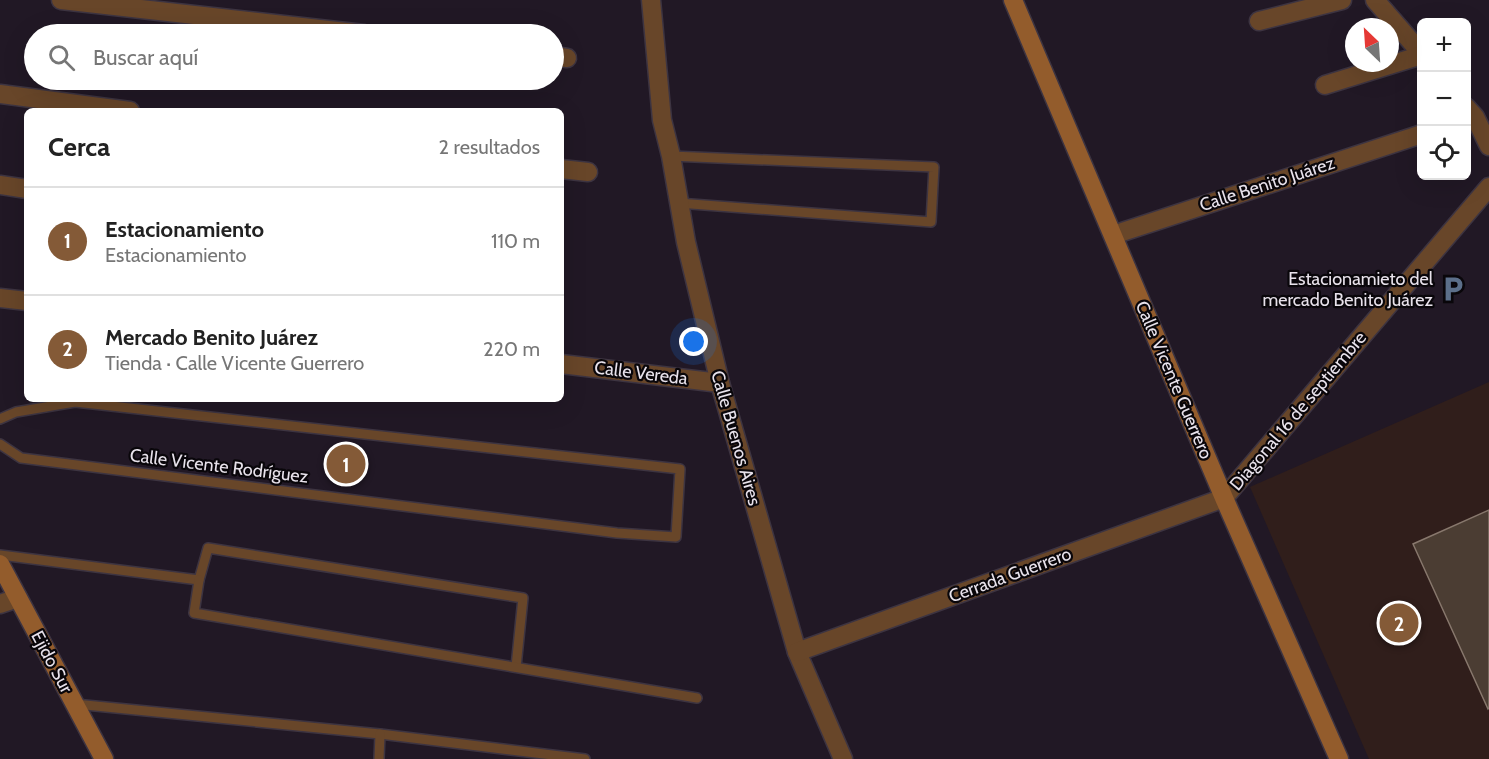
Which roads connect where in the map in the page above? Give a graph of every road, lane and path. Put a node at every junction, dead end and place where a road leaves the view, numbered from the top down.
1 (62, 0) edge
2 (651, 0) edge
3 (1013, 0) edge
4 (1342, 0) edge
5 (1375, 0) edge
6 (1259, 21) dead end
7 (275, 24) edge
8 (1417, 49) edge
9 (1417, 57) edge
10 (1325, 85) dead end
11 (0, 94) edge
12 (107, 108) edge
13 (1474, 114) edge
14 (1417, 136) edge
15 (1489, 146) edge
16 (671, 156) junction
17 (564, 169) edge
18 (588, 172) dead end
19 (0, 185) edge
20 (1489, 187) edge
21 (24, 189) edge
22 (678, 203) junction
23 (1113, 235) junction
24 (0, 298) edge
25 (24, 301) edge
26 (564, 364) edge
27 (720, 382) junction
28 (0, 418) edge
29 (0, 444) edge
30 (1224, 498) junction
31 (0, 555) edge
32 (0, 564) edge
33 (199, 580) junction
34 (18, 598) junction
35 (0, 604) edge
36 (797, 652) junction
37 (516, 667) junction
38 (697, 698) dead end
39 (75, 704) junction
40 (380, 734) junction
41 (104, 759) edge
42 (379, 759) edge
43 (585, 759) edge
44 (843, 759) edge
45 (1339, 759) edge

1 - 7 street
2 - 16 street, Calle Buenos Aires
3 - 23 street, Calle Vicente Guerrero
4 - 6 street
5 - 8 street
9 - 10 street
11 - 12 street
13 - 15 street
14 - 23 street, Calle Benito Juárez
16 - 22 street, Calle Buenos Aires
16 - 22 lane
17 - 18 street
19 - 21 street
20 - 30 street, Diagonal 16 de septiembre
22 - 27 street, Calle Buenos Aires
23 - 30 street, Calle Vicente Guerrero
24 - 25 street
26 - 27 street, Calle Vereda
27 - 36 street, Calle Buenos Aires
28 - 29 lane, Calle Vicente Rodríguez
30 - 36 street, Cerrada Guerrero
30 - 45 street, Calle Vicente Guerrero
31 - 33 lane
32 - 34 street, Ejido Sur
33 - 37 lane
33 - 37 lane
34 - 35 street
34 - 39 street, Ejido Sur
36 - 44 street, Calle Buenos Aires
37 - 38 lane
39 - 40 lane
39 - 41 street, Ejido Sur
40 - 42 lane
40 - 43 lane

